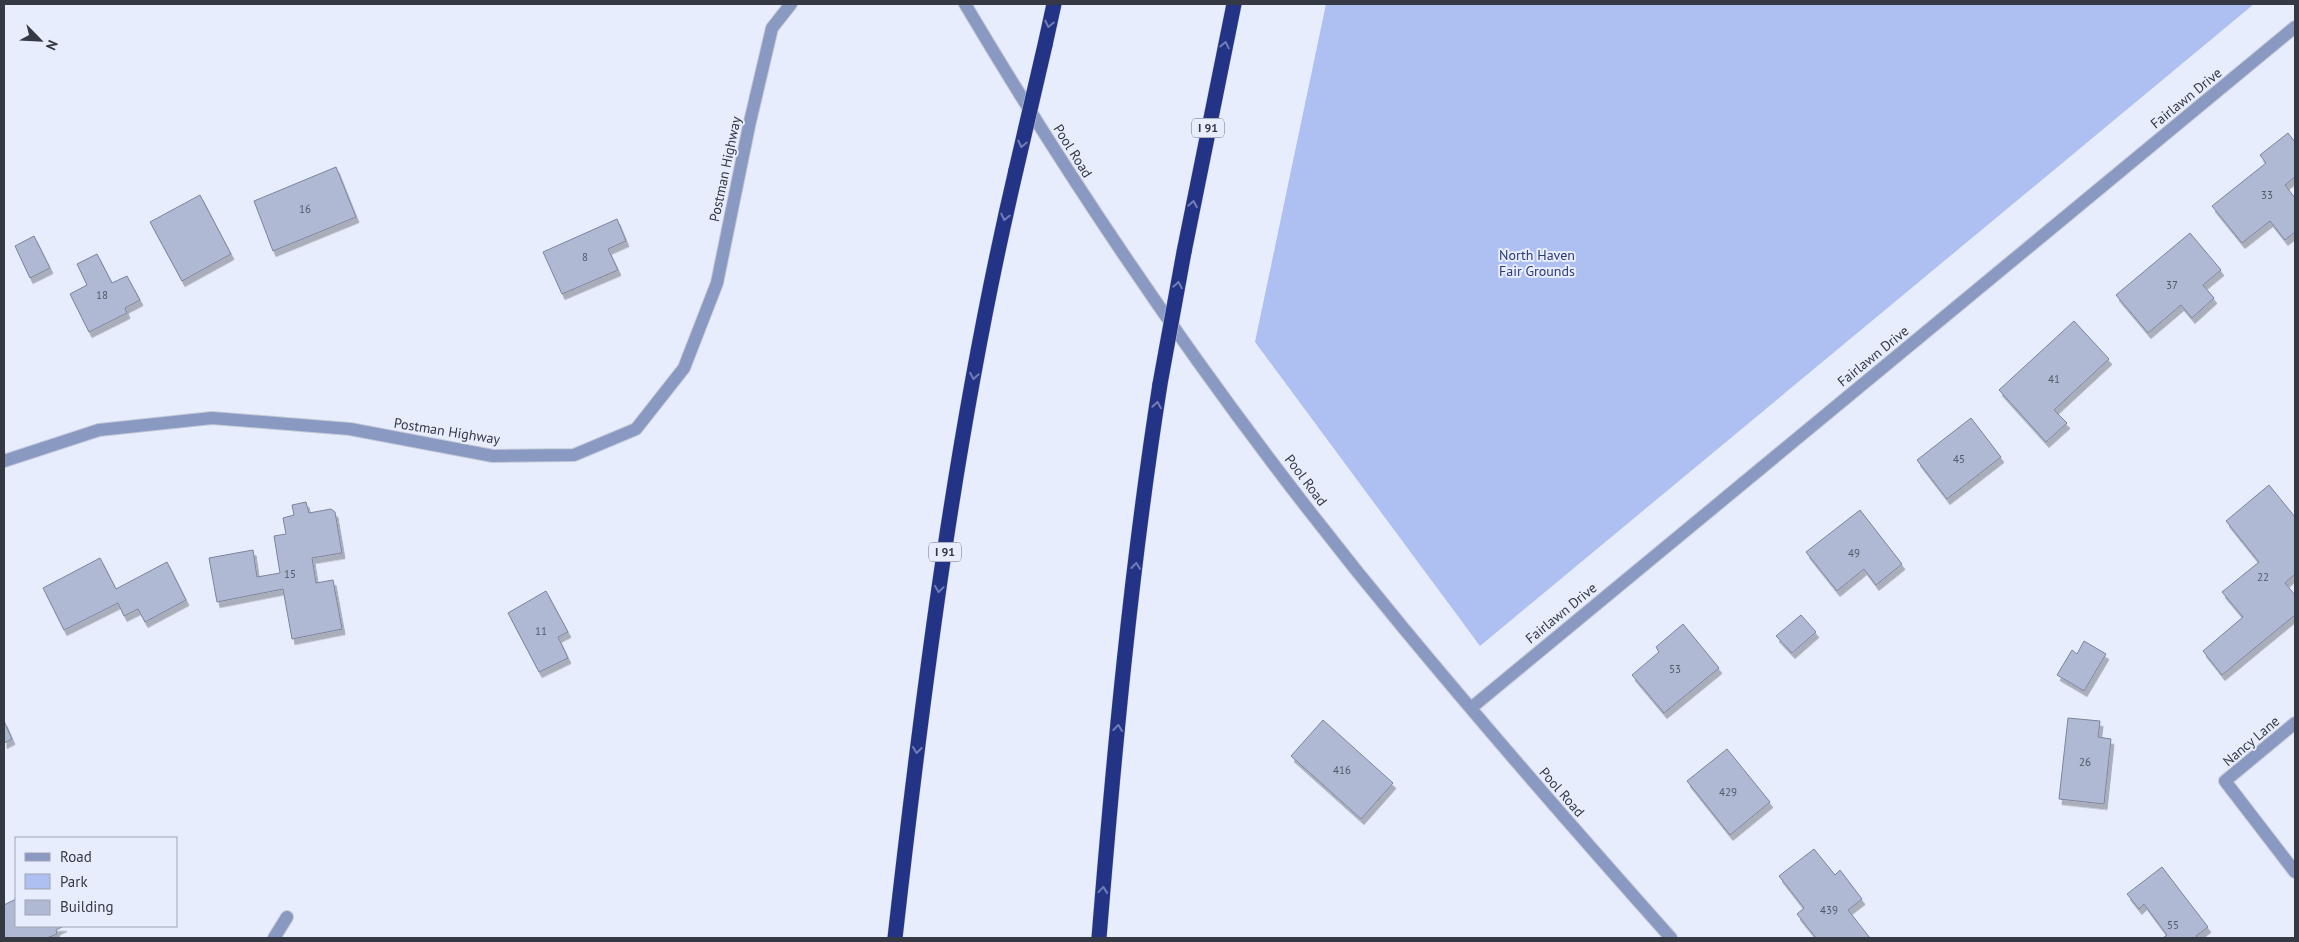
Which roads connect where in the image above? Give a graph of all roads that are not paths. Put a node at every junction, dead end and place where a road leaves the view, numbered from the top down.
1 (791, 4) edge
2 (965, 4) edge
3 (1054, 4) edge
4 (1234, 4) edge
5 (2295, 27) edge
6 (4, 461) edge
7 (1470, 708) junction
8 (2295, 723) edge
9 (2295, 872) edge
10 (287, 917) dead end
11 (274, 938) edge
12 (895, 938) edge
13 (1099, 938) edge
14 (1671, 938) edge

1 - 6 street, Postman Highway
2 - 7 street, Pool Road
3 -> 12 highway, I 91, bridge
13 -> 4 highway, I 91, bridge
5 - 7 street, Fairlawn Drive
7 - 14 street, Pool Road
8 - 9 street, Nancy Lane
10 - 11 street

